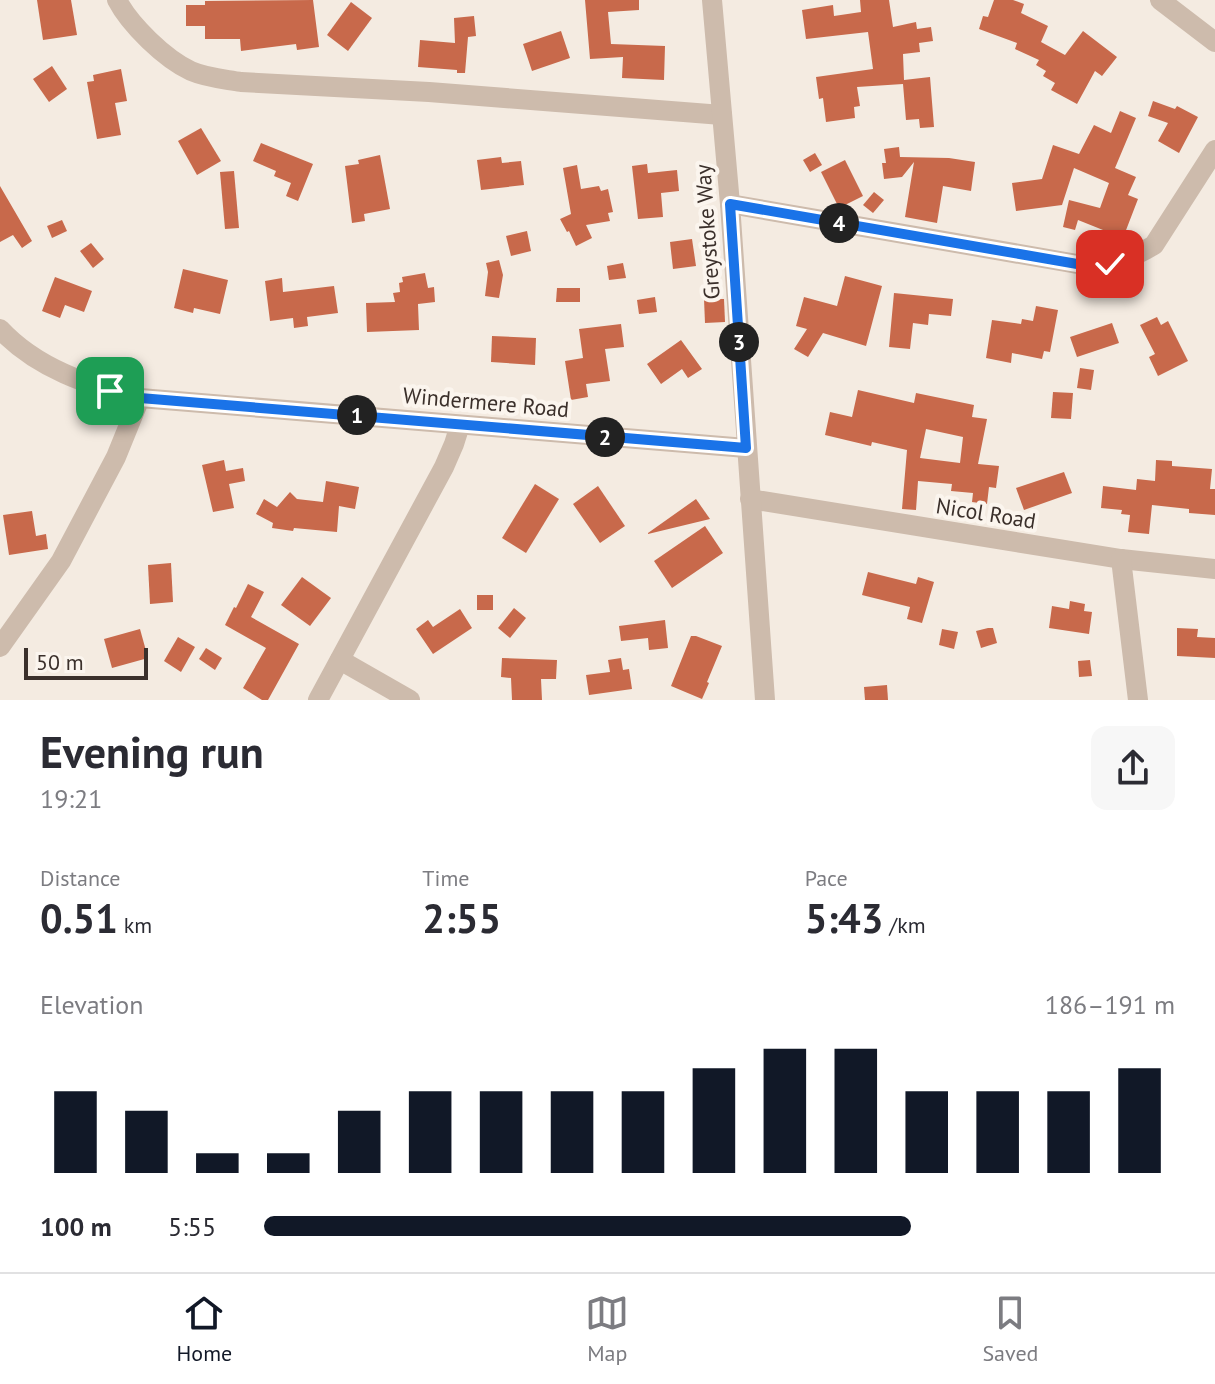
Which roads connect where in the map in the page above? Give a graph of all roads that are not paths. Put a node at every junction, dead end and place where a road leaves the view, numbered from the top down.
1 (117, 0) edge
2 (712, 0) edge
3 (1160, 0) edge
4 (1215, 42) edge
5 (722, 115) junction
6 (1215, 150) edge
7 (730, 204) junction
8 (0, 329) edge
9 (140, 398) junction
10 (460, 425) junction
11 (746, 448) junction
12 (750, 499) junction
13 (1121, 559) junction
14 (1215, 569) edge
15 (0, 647) edge
16 (340, 660) junction
17 (318, 700) edge
18 (410, 700) edge
19 (765, 700) edge
20 (1138, 700) edge

1 - 5 street
2 - 5 street, Greystoke Way
3 - 4 street
5 - 7 street, Greystoke Way
6 - 7 street
7 - 11 street, Greystoke Way
8 - 9 street, Windermere Road
9 - 10 street, Windermere Road
9 - 15 street
10 - 11 street, Windermere Road
10 - 16 street
11 - 12 street, Greystoke Way
12 - 13 street, Nicol Road
12 - 19 street, Greystoke Way
13 - 14 street, Nicol Road
13 - 20 street
16 - 17 street
16 - 18 street

